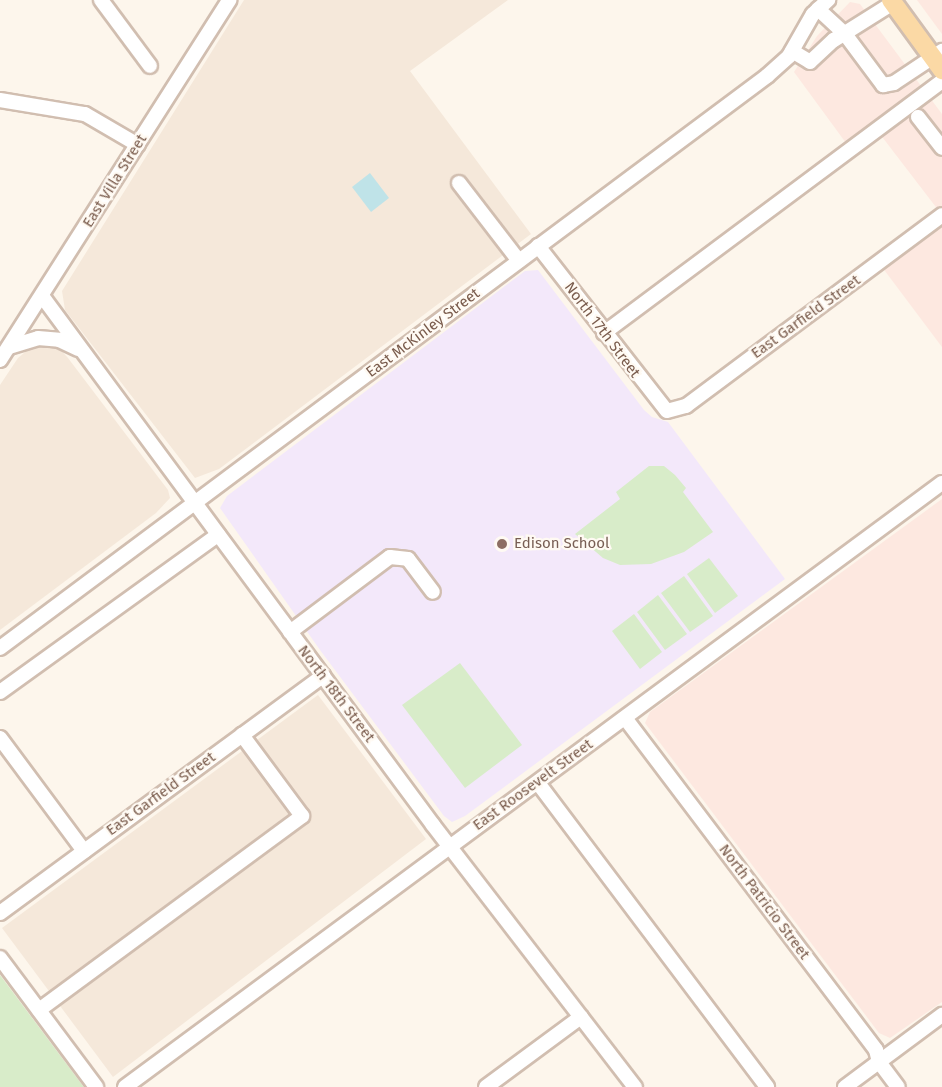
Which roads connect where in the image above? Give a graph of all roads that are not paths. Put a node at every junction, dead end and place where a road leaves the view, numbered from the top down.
1 (100, 0) edge
2 (228, 0) edge
3 (892, 1) edge
4 (823, 5) edge
5 (844, 34) junction
6 (792, 51) junction
7 (939, 59) edge
8 (150, 66) dead end
9 (942, 81) edge
10 (0, 100) edge
11 (918, 117) dead end
12 (138, 145) junction
13 (942, 148) edge
14 (459, 183) dead end
15 (942, 215) edge
16 (538, 246) junction
17 (519, 261) junction
18 (42, 296) junction
19 (604, 333) junction
20 (9, 347) junction
21 (81, 350) junction
22 (0, 360) edge
23 (667, 411) joint
24 (942, 483) edge
25 (194, 504) junction
26 (218, 535) junction
27 (433, 592) dead end
28 (290, 632) junction
29 (0, 648) edge
30 (323, 676) junction
31 (0, 692) edge
32 (625, 718) junction
33 (242, 735) junction
34 (0, 738) edge
35 (538, 783) junction
36 (450, 847) junction
37 (84, 851) junction
38 (0, 913) edge
39 (0, 958) edge
40 (39, 1010) junction
41 (942, 1015) edge
42 (581, 1017) junction
43 (879, 1062) junction
44 (96, 1087) edge
45 (124, 1087) edge
46 (486, 1087) edge
47 (635, 1087) edge
48 (767, 1087) edge
49 (845, 1087) edge
50 (898, 1087) edge

1 - 8 street
2 - 12 street, East Villa Street
3 - 5 street
3 - 7 main road
4 - 5 street
4 - 6 street, East McKinley Street
5 - 6 street
5 - 7 street
6 - 16 street, East McKinley Street
9 - 19 street
10 - 12 street
11 - 13 street
12 - 18 street, East Villa Street
14 - 17 street
15 - 23 street, East Garfield Street
16 - 17 street, East McKinley Street
16 - 19 street, North 17th Street
17 - 25 street, East McKinley Street
18 - 20 street, East Villa Street
18 - 21 street, North 18th Street
19 - 23 street, North 17th Street
20 - 21 street
20 - 22 street, East Villa Street
21 - 25 street, North 18th Street
24 - 32 street, East Roosevelt Street
25 - 26 street, North 18th Street
25 - 29 street, East McKinley Street
26 - 28 street, North 18th Street
26 - 31 street
27 - 28 street
28 - 30 street, North 18th Street
30 - 33 street, East Garfield Street
30 - 36 street, North 18th Street
32 - 35 street, East Roosevelt Street
32 - 43 street, North Patricio Street
33 - 37 street, East Garfield Street
33 - 40 street
34 - 37 street
35 - 36 street, East Roosevelt Street
35 - 48 street
36 - 42 street, North 18th Street
36 - 45 street, East Roosevelt Street
37 - 38 street, East Garfield Street
39 - 40 street
40 - 44 street
41 - 43 street
42 - 46 street
42 - 47 street, North 18th Street
43 - 49 street
43 - 50 street, North Patricio Street

